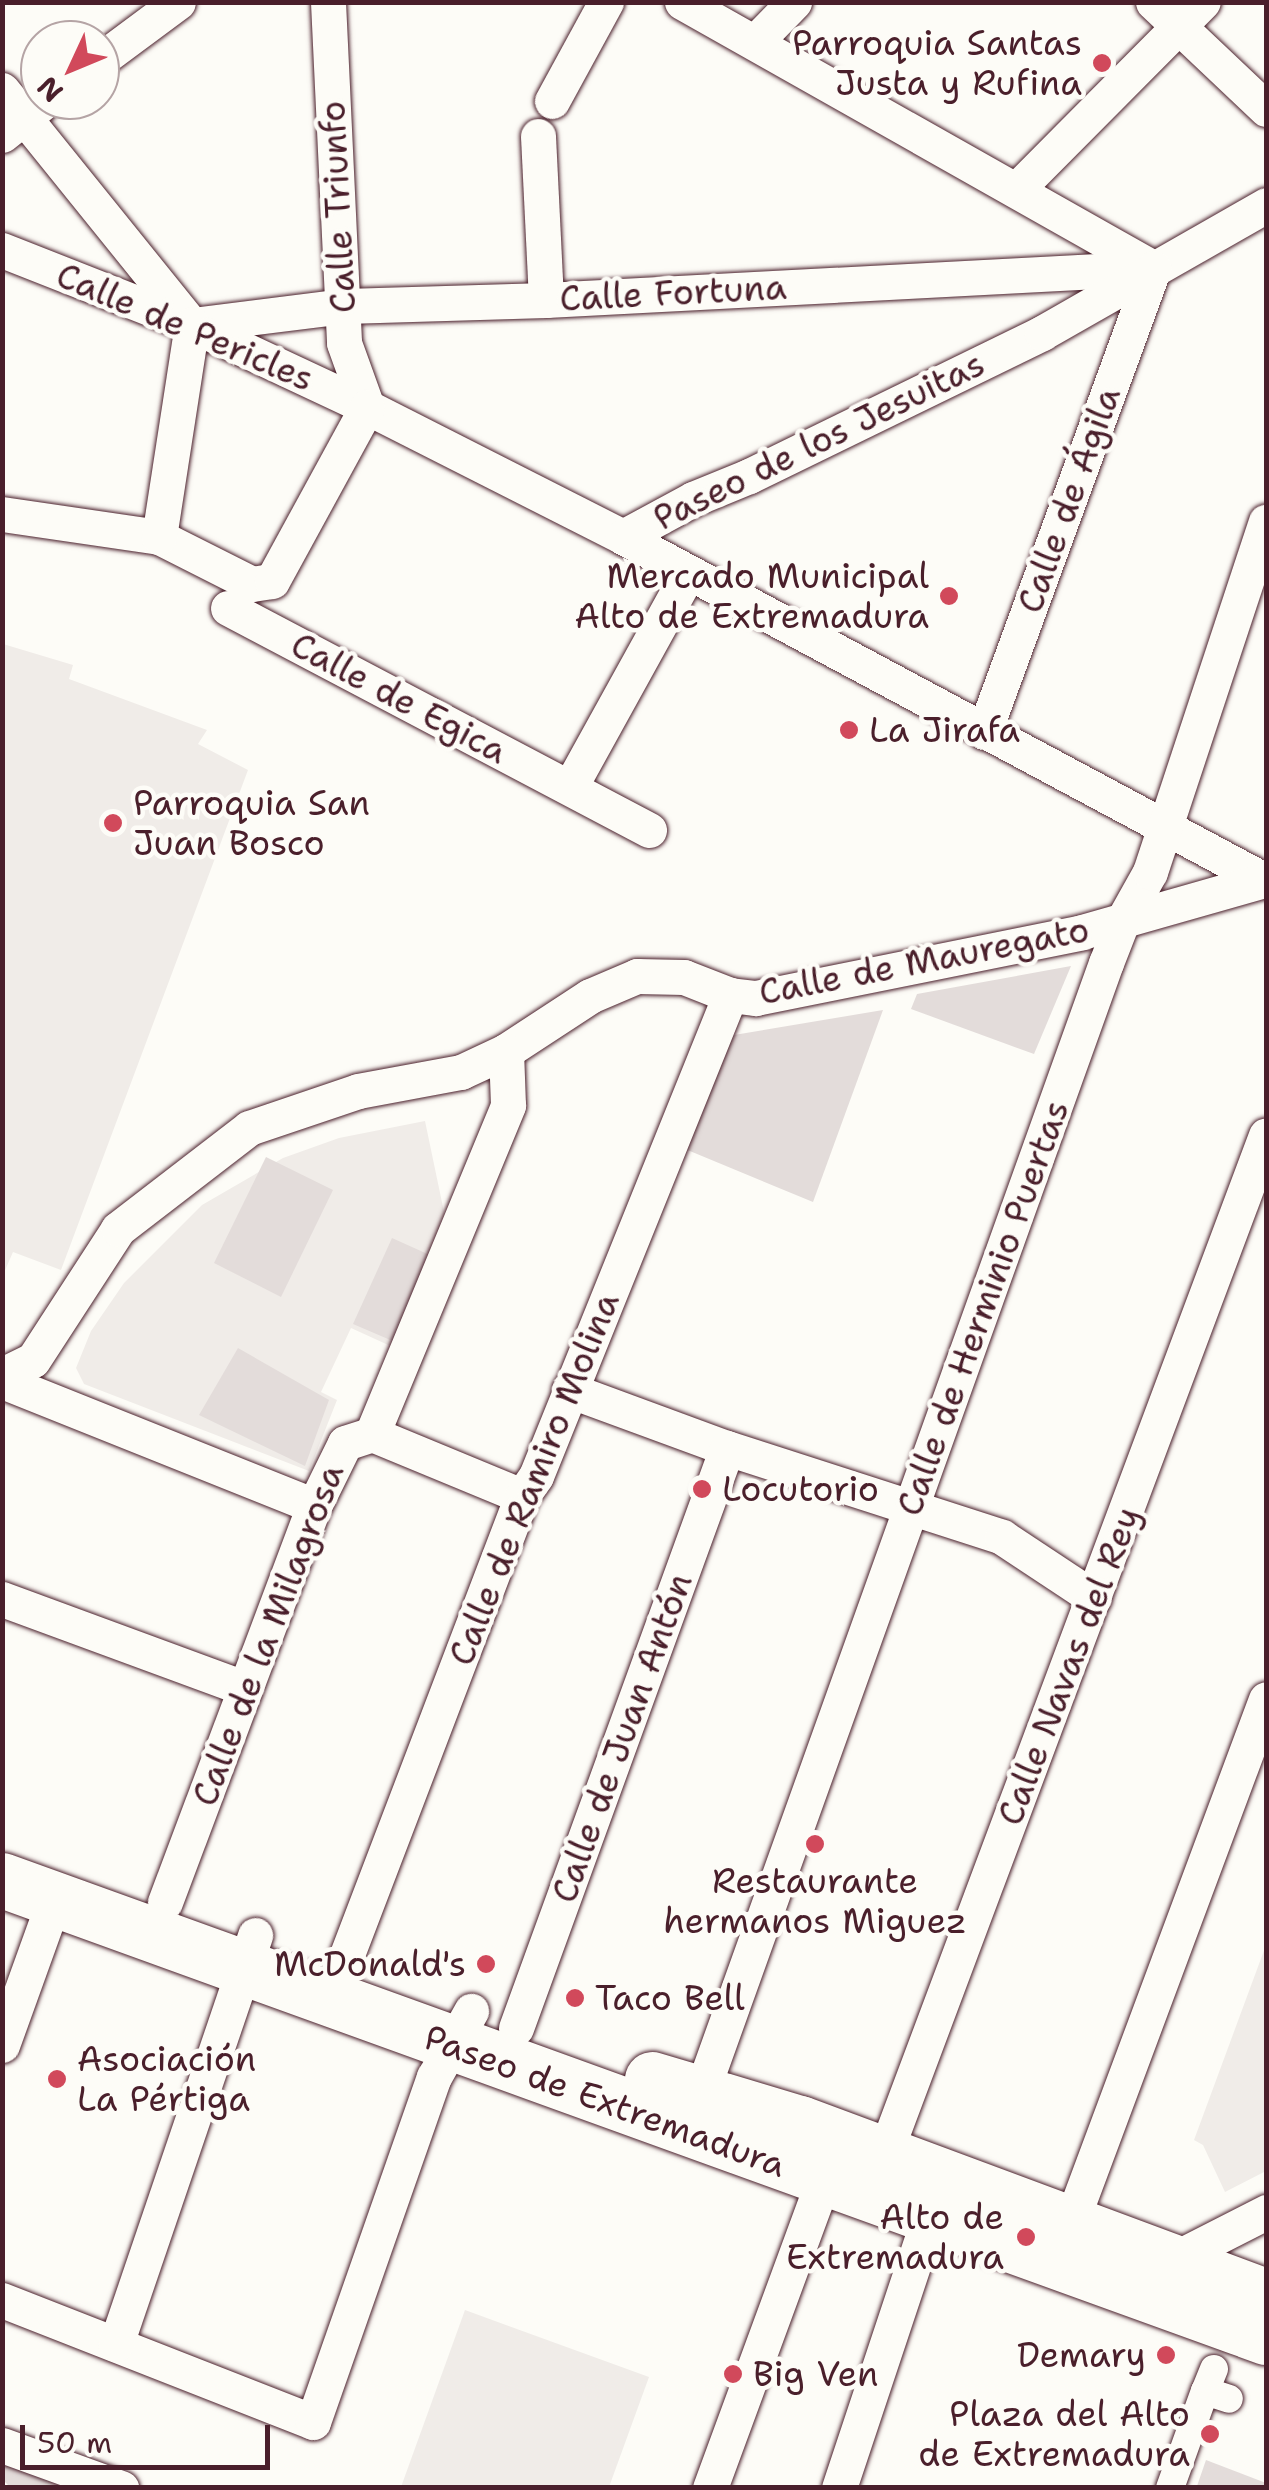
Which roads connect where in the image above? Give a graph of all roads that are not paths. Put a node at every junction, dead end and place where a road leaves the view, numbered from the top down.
1 (178, 2) edge
2 (328, 2) edge
3 (606, 2) edge
4 (682, 2) edge
5 (794, 2) edge
6 (1178, 10) edge
7 (755, 42) junction
8 (120, 45) edge
9 (552, 101) dead end
10 (1266, 109) edge
11 (19, 110) edge
12 (538, 136) dead end
13 (1016, 190) junction
14 (1266, 205) edge
15 (2, 250) edge
16 (1154, 268) junction
17 (546, 300) junction
18 (345, 306) junction
19 (192, 325) junction
20 (367, 407) junction
21 (2, 514) edge
22 (1266, 522) edge
23 (159, 537) junction
24 (624, 537) junction
25 (688, 572) junction
26 (228, 608) dead end
27 (984, 732) junction
28 (570, 787) junction
29 (1165, 826) junction
30 (649, 830) dead end
31 (1266, 880) edge
32 (1122, 922) junction
33 (730, 995) junction
34 (506, 1051) junction
35 (1266, 1135) edge
36 (2, 1378) edge
37 (570, 1390) junction
38 (372, 1434) junction
39 (727, 1448) junction
40 (522, 1496) junction
41 (913, 1505) junction
42 (314, 1506) junction
43 (1094, 1598) junction
44 (2, 1599) edge
45 (244, 1688) junction
46 (1266, 1699) edge
47 (2, 1844) edge
48 (2, 1880) edge
49 (54, 1898) junction
50 (164, 1902) junction
51 (250, 1952) junction
52 (343, 1966) junction
53 (478, 2028) junction
54 (2, 2045) edge
55 (700, 2096) junction
56 (854, 2167) junction
57 (1266, 2212) edge
58 (929, 2217) junction
59 (1070, 2225) junction
60 (1164, 2281) junction
61 (1266, 2296) edge
62 (2, 2300) edge
63 (1266, 2336) edge
64 (116, 2344) junction
65 (1216, 2386) dead end
66 (2, 2444) edge
67 (120, 2488) edge
68 (710, 2488) edge
69 (839, 2488) edge
70 (1170, 2488) edge

1 - 8 street
2 - 18 street, Calle Triunfo
3 - 9 street
4 - 7 street
5 - 7 street
6 - 10 street
6 - 13 street
7 - 13 street
11 - 19 street
12 - 17 street
13 - 16 street
14 - 16 street, Paseo de los Jesuitas
15 - 19 street, Calle de Pericles
16 - 17 street, Calle Fortuna
16 - 24 street, Paseo de los Jesuitas
16 - 27 street, Calle de Ágila
17 - 18 street, Calle Fortuna
18 - 19 street, Calle Fortuna
18 - 20 street, Calle Triunfo
19 - 20 street, Calle de Pericles
19 - 23 street
20 - 23 street
20 - 24 street, Paseo de los Jesuitas
21 - 23 street
22 - 29 street, Calle de Herminio Puertas
24 - 25 street
25 - 27 street
25 - 28 street
26 - 28 street, Calle de Egica
27 - 29 street
28 - 30 street, Calle de Egica
29 - 31 street
29 - 32 street, Calle de Herminio Puertas
31 - 32 street, Calle de Mauregato
32 - 33 street, Calle de Mauregato
32 - 41 street, Calle de Herminio Puertas
33 - 34 street, Calle de Mauregato
33 - 37 street, Calle de Ramiro Molina
34 - 36 street, Calle de Mauregato
34 - 38 street, Calle de la Milagrosa
35 - 43 street, Calle Navas del Rey
36 - 42 street
37 - 39 street
37 - 40 street, Calle de Ramiro Molina
38 - 40 street
38 - 42 street, Calle de la Milagrosa
39 - 41 street
39 - 53 street, Calle de Juan Antón
40 - 52 street, Calle de Ramiro Molina
41 - 43 street
41 - 55 street, Calle de Herminio Puertas
42 - 45 street, Calle de la Milagrosa
43 - 56 street, Calle Navas del Rey
44 - 45 street
45 - 50 street, Calle de la Milagrosa
46 - 59 street
47 - 50 main road, Paseo de Extremadura
48 - 49 main road, Paseo de Extremadura
49 - 51 main road, Paseo de Extremadura
49 - 54 street
50 - 51 main road, Paseo de Extremadura
51 - 52 main road, Paseo de Extremadura
51 - 53 main road, Paseo de Extremadura
51 - 64 street
52 - 53 main road, Paseo de Extremadura
53 - 55 main road, Paseo de Extremadura
53 - 56 main road, Paseo de Extremadura
53 - 64 street, Calle de Juan Antón
55 - 56 main road, Paseo de Extremadura
56 - 58 main road, Paseo de Extremadura
56 - 59 main road, Paseo de Extremadura
56 - 68 street, Calle Navas del Rey
57 - 60 street
58 - 60 main road, Paseo de Extremadura
58 - 69 street
59 - 60 main road, Paseo de Extremadura
60 - 61 main road, Paseo de Extremadura
60 - 63 main road, Paseo de Extremadura
62 - 64 street
65 - 70 street
66 - 67 street

